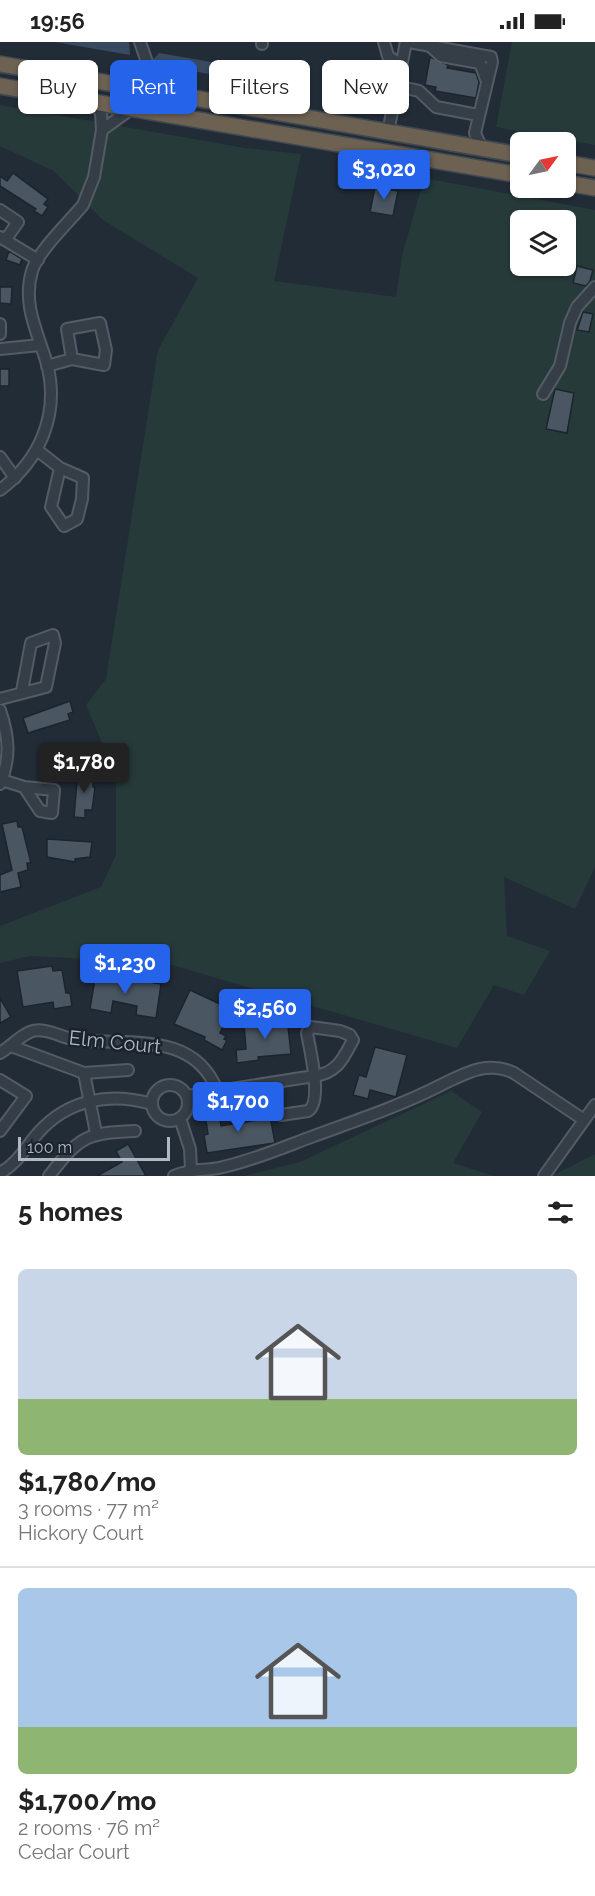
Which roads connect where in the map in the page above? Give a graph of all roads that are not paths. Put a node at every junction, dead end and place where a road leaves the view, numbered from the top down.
1 (140, 42) edge
2 (384, 42) edge
3 (407, 42) edge
4 (146, 60) edge
5 (394, 60) edge
6 (402, 60) edge
7 (1, 64) edge
8 (110, 83) edge
9 (0, 86) edge
10 (18, 89) edge
11 (409, 89) edge
12 (197, 99) edge
13 (98, 108) edge
14 (124, 114) edge
15 (160, 114) edge
16 (392, 114) edge
17 (478, 115) junction
18 (102, 130) junction
19 (388, 132) junction
20 (482, 149) junction
21 (510, 153) edge
22 (576, 165) edge
23 (595, 168) edge
24 (510, 173) edge
25 (576, 185) edge
26 (595, 188) edge
27 (0, 210) edge
28 (3, 238) edge
29 (38, 260) junction
30 (595, 287) edge
31 (0, 324) edge
32 (0, 334) edge
33 (40, 345) junction
34 (0, 349) edge
35 (72, 359) junction
36 (47, 366) junction
37 (543, 394) dead end
38 (37, 450) junction
39 (0, 457) edge
40 (60, 468) junction
41 (15, 478) junction
42 (0, 490) edge
43 (22, 691) junction
44 (0, 699) edge
45 (0, 710) edge
46 (1, 782) edge
47 (24, 787) dead end
48 (11, 1046) junction
49 (0, 1053) edge
50 (128, 1070) dead end
51 (84, 1073) junction
52 (314, 1076) junction
53 (0, 1080) edge
54 (217, 1090) junction
55 (187, 1096) junction
56 (90, 1101) junction
57 (152, 1104) junction
58 (595, 1105) edge
59 (281, 1115) dead end
60 (180, 1118) junction
61 (584, 1120) junction
62 (0, 1131) edge
63 (135, 1131) dead end
64 (96, 1133) junction
65 (191, 1168) junction
66 (0, 1173) edge
67 (50, 1176) edge
68 (174, 1176) edge
69 (544, 1176) edge

1 - 4 street
2 - 5 street
3 - 6 street
3 - 17 street
7 - 8 highway
9 - 10 highway
11 - 17 street
12 - 19 highway
13 - 18 street
14 - 18 street
15 - 24 highway
16 - 19 street
17 - 20 street
18 - 29 street
19 - 20 highway
20 - 21 highway
22 - 23 highway
25 - 26 highway
27 - 28 street
28 - 29 street
29 - 33 street
30 - 37 street
31 - 32 street
33 - 34 street
33 - 36 street
35 - 35 street
35 - 36 street
36 - 38 street
38 - 40 street
38 - 41 street
39 - 41 street
40 - 40 street
41 - 42 street
43 - 43 street
43 - 44 street
45 - 46 street
46 - 47 street
48 - 49 street, Elm Court
48 - 51 street
48 - 54 street, Elm Court
50 - 51 street
51 - 56 street
52 - 52 street
52 - 54 street
52 - 59 street
53 - 62 street
54 - 55 street
55 - 57 street
55 - 60 street
56 - 57 street
56 - 64 street
56 - 66 street
57 - 60 street
58 - 61 street
60 - 65 street
61 - 65 street
61 - 69 street
63 - 64 street
64 - 67 street
65 - 68 street

